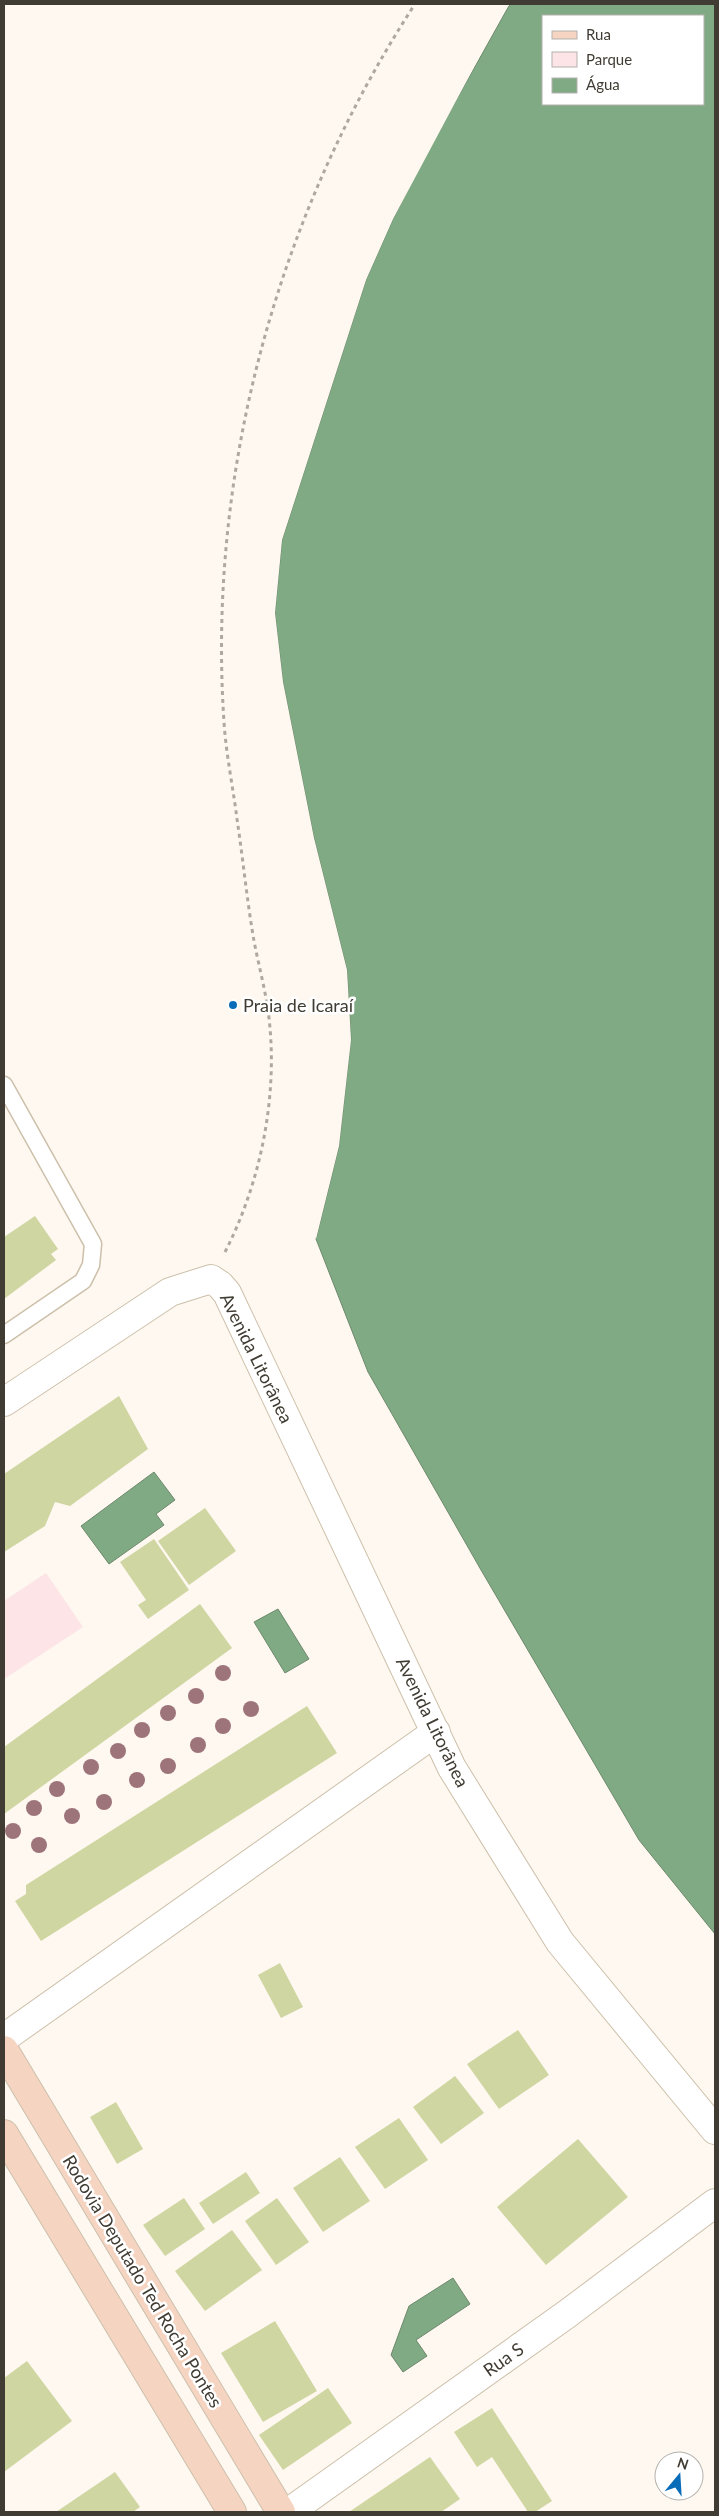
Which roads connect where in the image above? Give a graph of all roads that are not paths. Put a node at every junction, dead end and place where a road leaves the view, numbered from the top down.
1 (4, 1085) edge
2 (4, 1335) edge
3 (4, 1402) edge
4 (436, 1732) junction
5 (4, 2038) edge
6 (4, 2050) edge
7 (715, 2130) edge
8 (4, 2134) edge
9 (715, 2203) edge
10 (232, 2512) edge
11 (281, 2512) edge
12 (289, 2512) edge

1 - 2 lane
3 - 4 street, Avenida Litorânea
4 - 5 street
4 - 7 street, Avenida Litorânea
6 - 11 main road, Rodovia Deputado Ted Rocha Pontes
8 - 10 main road
9 - 12 street, Rua S

